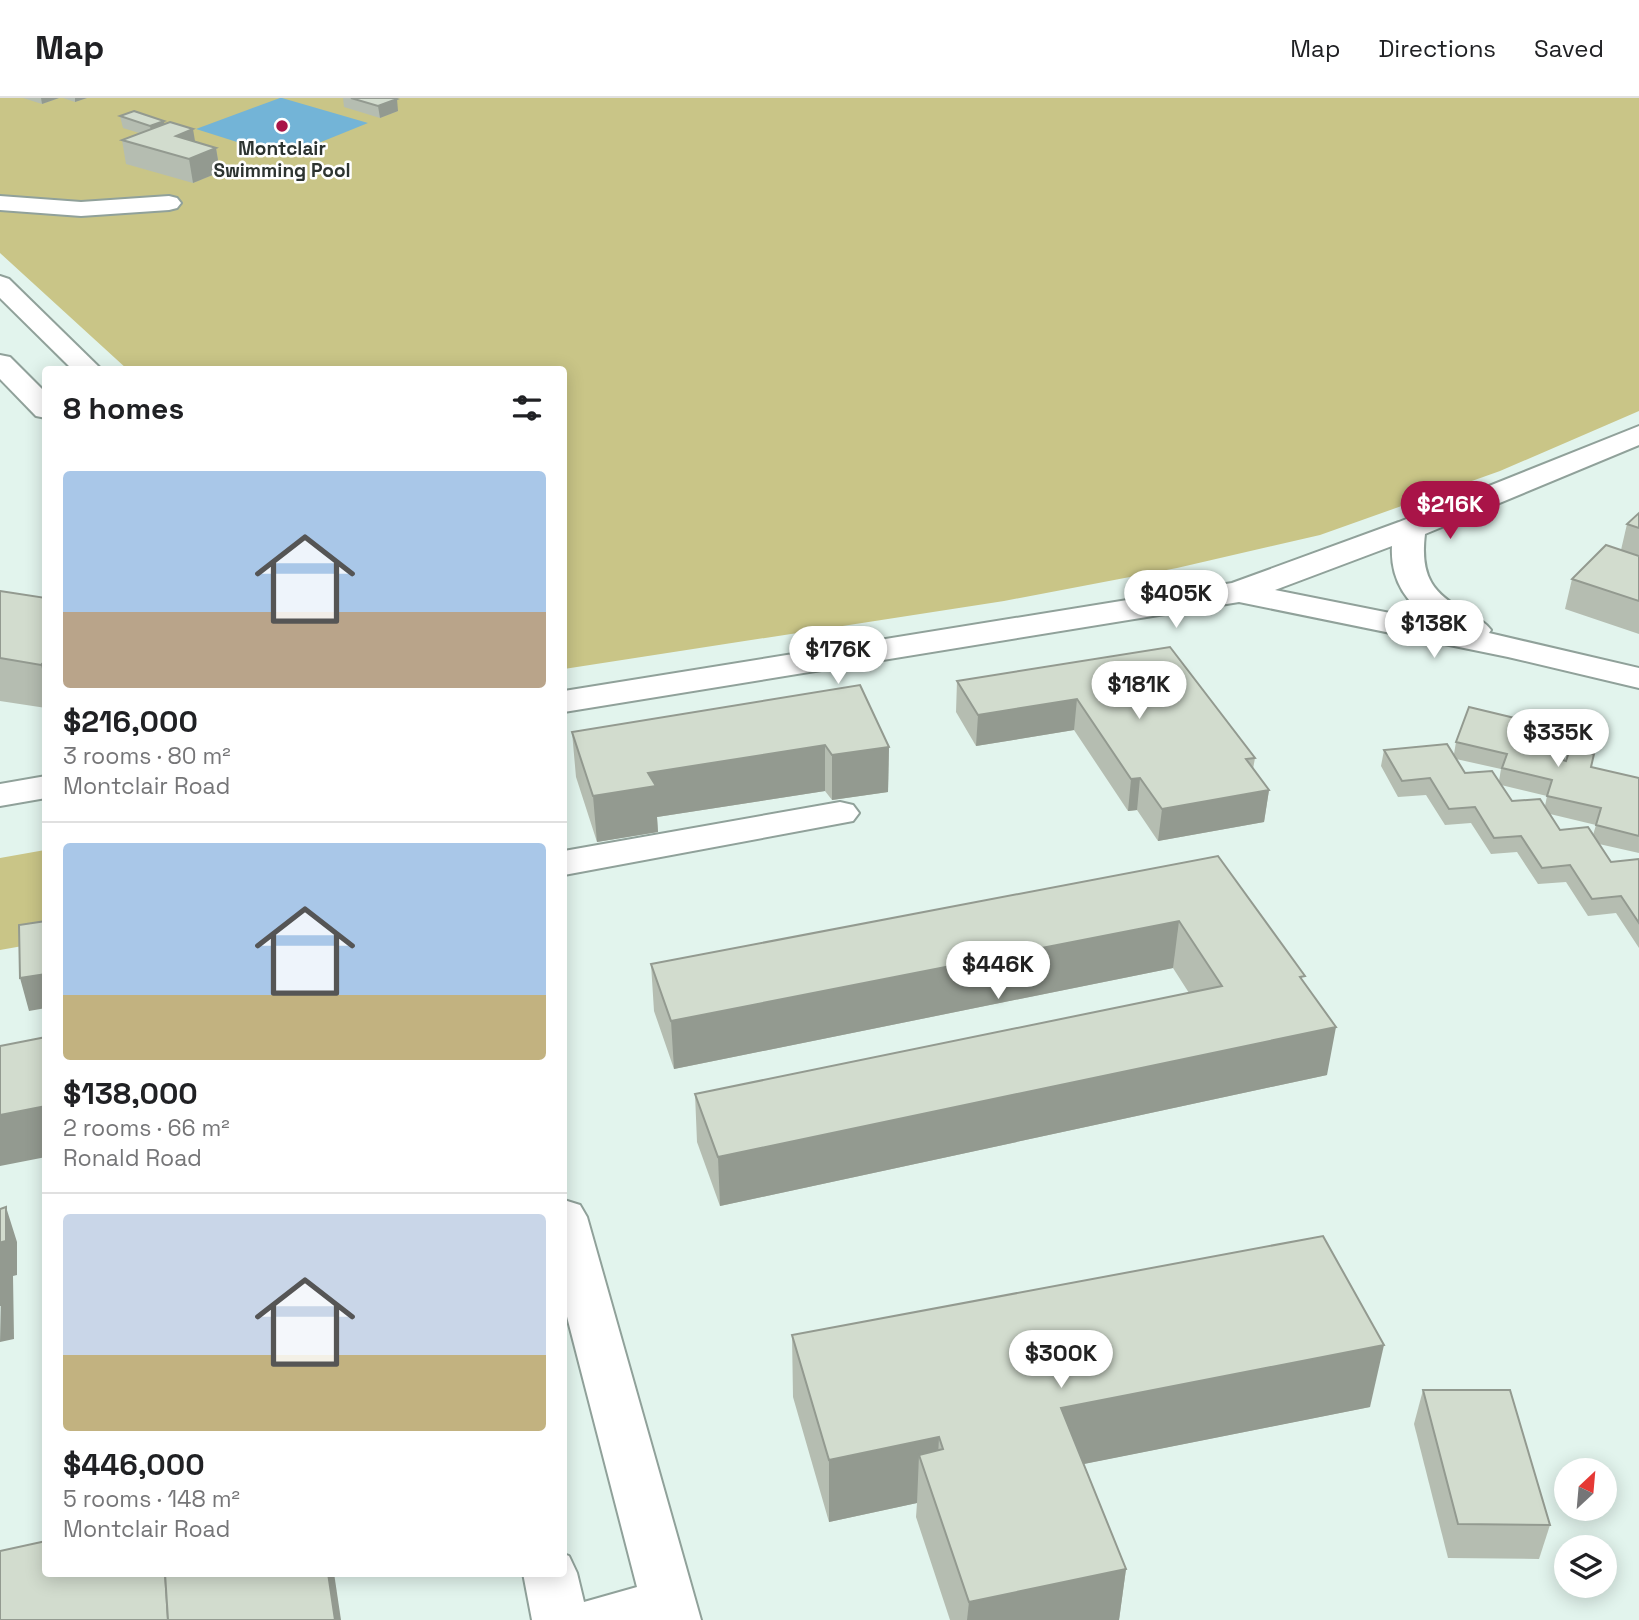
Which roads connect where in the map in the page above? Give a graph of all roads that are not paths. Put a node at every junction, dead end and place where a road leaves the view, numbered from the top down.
1 (0, 203) edge
2 (169, 203) dead end
3 (5, 294) edge
4 (0, 363) edge
5 (84, 366) edge
6 (42, 406) edge
7 (1639, 435) edge
8 (1410, 529) junction
9 (1240, 592) junction
10 (1508, 647) junction
11 (1639, 678) edge
12 (567, 702) edge
13 (42, 788) edge
14 (0, 795) edge
15 (840, 813) dead end
16 (567, 862) edge
17 (567, 1228) edge
18 (551, 1577) edge
19 (670, 1612) edge
20 (560, 1620) edge
21 (601, 1620) edge

1 - 2 street
3 - 5 street
4 - 6 street
7 - 8 street
8 - 9 street
8 - 10 street
9 - 10 street
9 - 12 street
10 - 11 street
13 - 14 street
15 - 16 street
17 - 19 street
18 - 20 street
19 - 21 street

